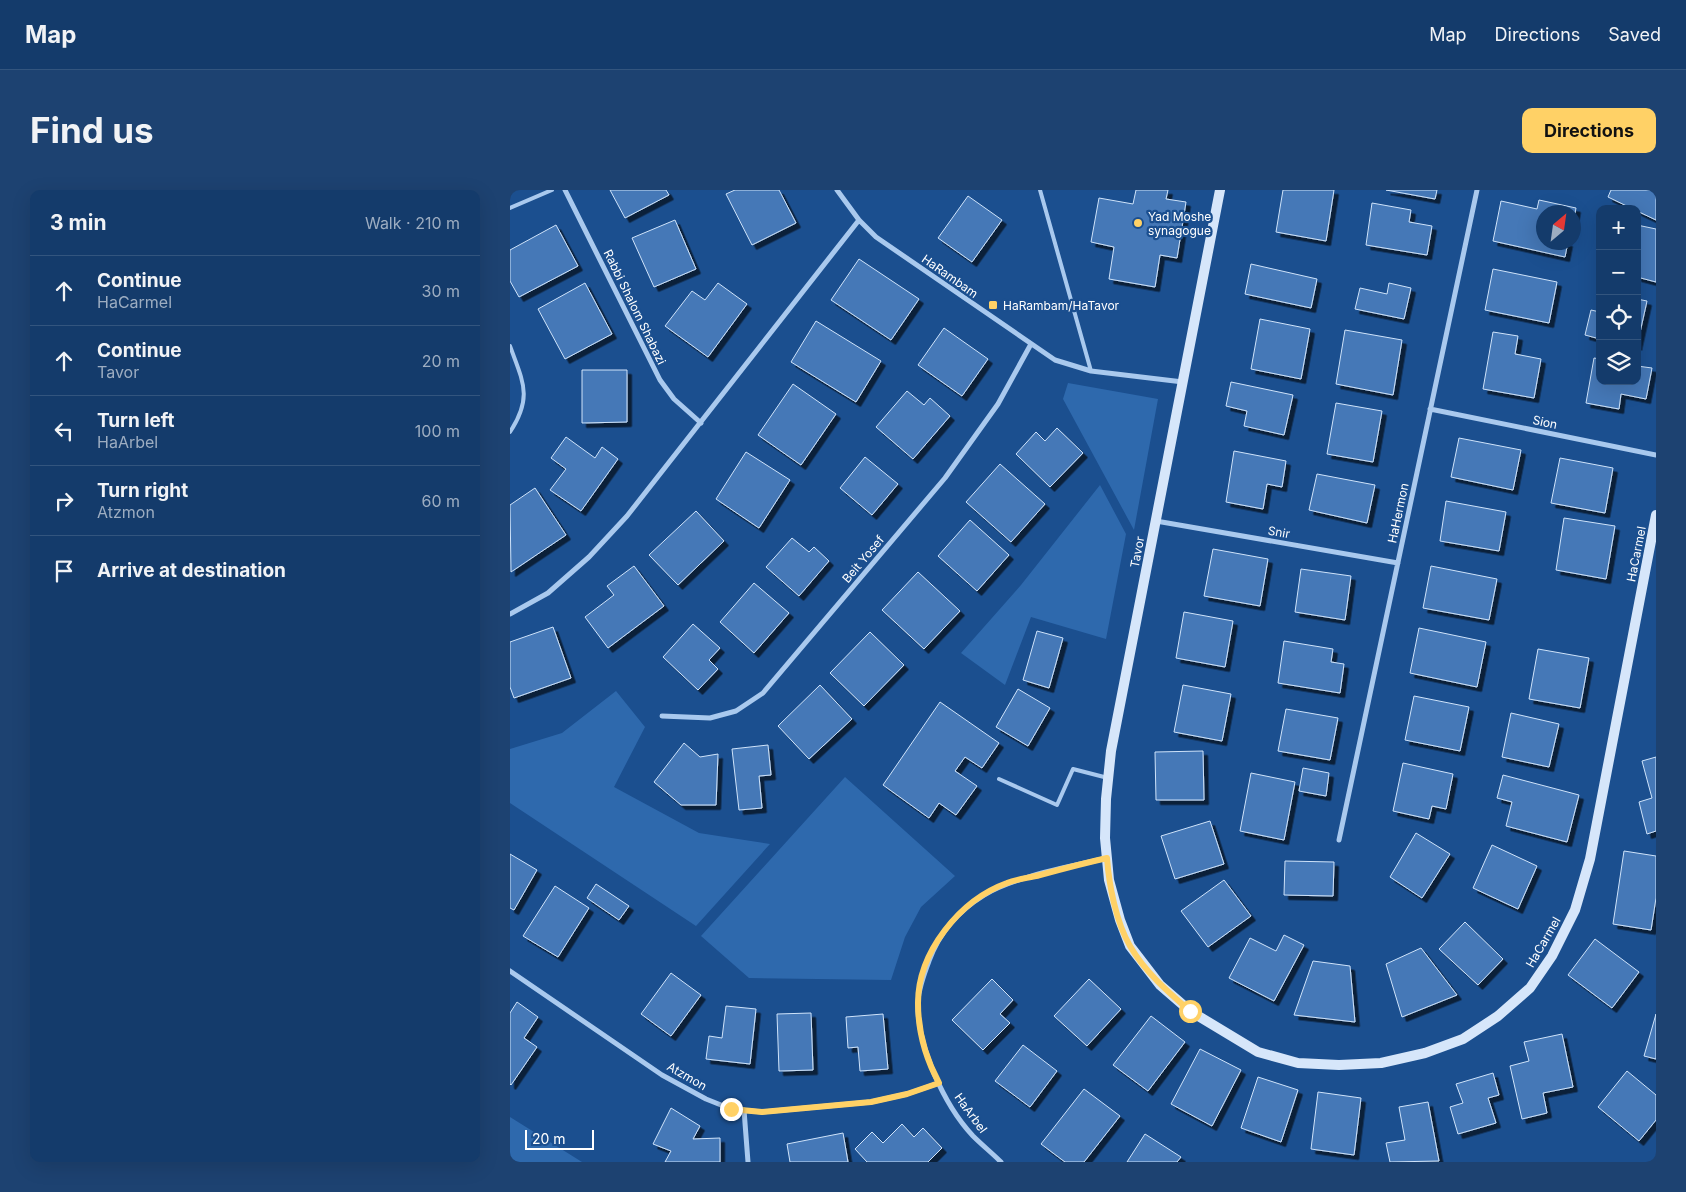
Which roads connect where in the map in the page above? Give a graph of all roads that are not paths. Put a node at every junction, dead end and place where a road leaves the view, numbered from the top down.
1 (552, 190) edge
2 (566, 190) edge
3 (837, 190) edge
4 (1040, 190) edge
5 (1220, 190) edge
6 (1477, 190) edge
7 (510, 208) edge
8 (859, 220) junction
9 (1031, 344) junction
10 (510, 346) edge
11 (1091, 371) junction
12 (1183, 382) junction
13 (1430, 409) junction
14 (701, 423) junction
15 (510, 432) edge
16 (1656, 455) edge
17 (1656, 515) edge
18 (1156, 521) junction
19 (1398, 563) junction
20 (510, 614) edge
21 (662, 716) dead end
22 (1108, 778) junction
23 (999, 779) dead end
24 (1339, 840) dead end
25 (1107, 858) junction
26 (1120, 920) joint
27 (510, 971) edge
28 (939, 1083) junction
29 (744, 1110) junction
30 (748, 1162) edge
31 (1001, 1162) edge

1 - 7 lane
2 - 14 street, Rabbi Shalom Shabazi
3 - 8 street, HaRambam
4 - 11 lane
5 - 12 street, Tavor
6 - 13 street, HaHermon
8 - 9 street, HaRambam
8 - 14 street
9 - 11 street, HaRambam
9 - 21 street, Beit Yosef
10 - 15 lane
11 - 12 street, HaRambam
12 - 18 street, Tavor
13 - 16 street, Sion
13 - 19 street, HaHermon
14 - 20 street
17 - 26 street, HaCarmel
18 - 19 street, Snir
18 - 22 street, Tavor
19 - 24 street, HaHermon
22 - 23 lane
22 - 25 street, Tavor
25 - 26 street, Tavor
25 - 28 street, HaArbel
27 - 29 street, Atzmon
28 - 29 street, Atzmon
28 - 31 street, HaArbel
29 - 30 street

